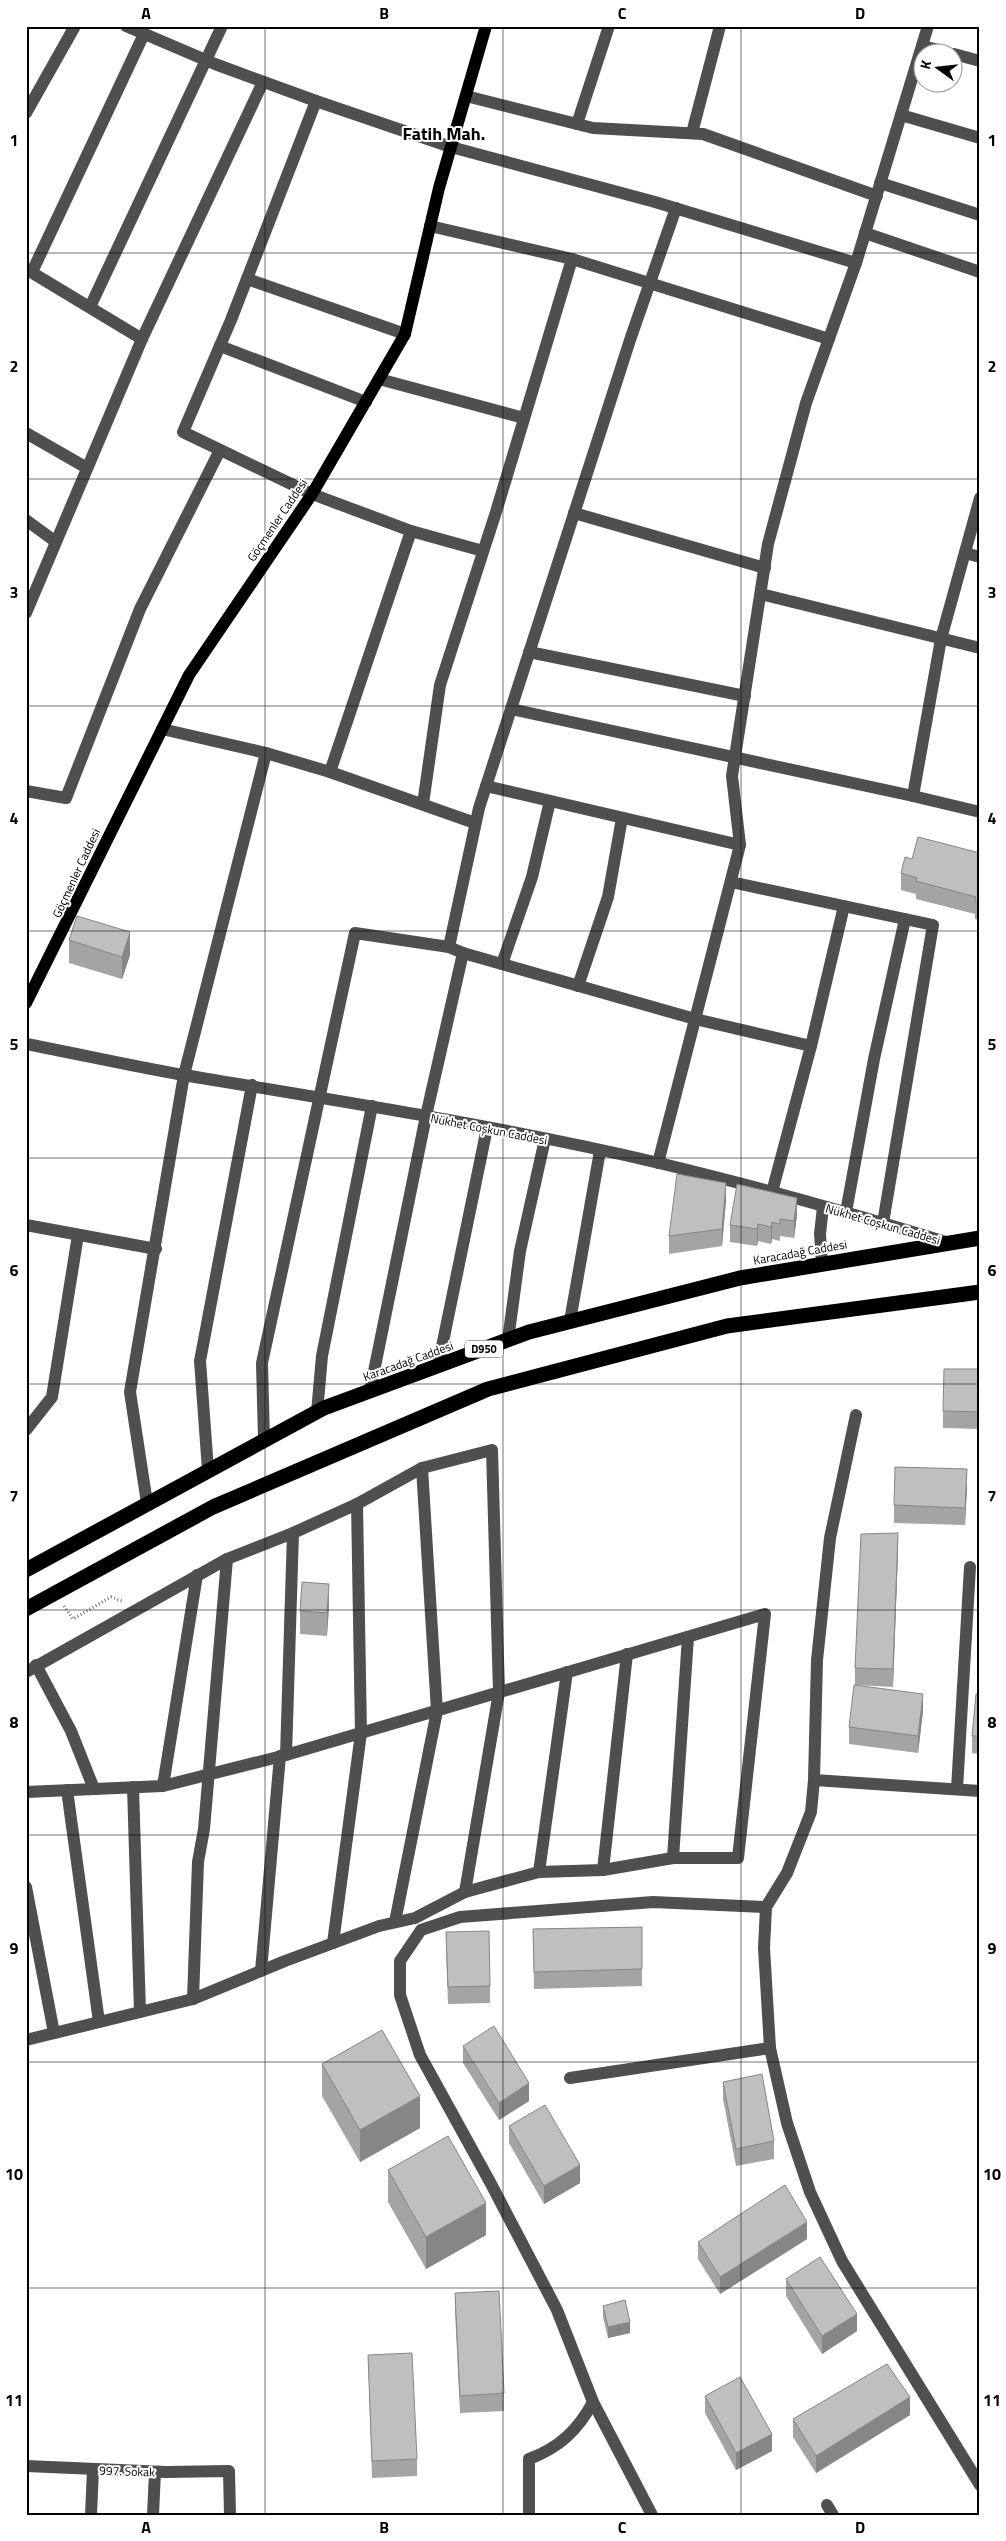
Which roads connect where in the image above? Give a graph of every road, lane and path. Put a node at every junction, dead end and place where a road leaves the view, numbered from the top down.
1 (75, 26) edge
2 (126, 26) edge
3 (222, 26) edge
4 (486, 26) edge
5 (609, 26) edge
6 (720, 26) edge
7 (928, 26) edge
8 (144, 34) junction
9 (923, 42) edge
10 (964, 57) edge
11 (205, 60) junction
12 (980, 61) edge
13 (914, 72) edge
14 (263, 82) junction
15 (466, 96) junction
16 (316, 102) junction
17 (26, 113) edge
18 (901, 115) junction
19 (576, 124) junction
20 (692, 133) junction
21 (980, 138) edge
22 (451, 147) junction
23 (880, 183) junction
24 (876, 196) junction
25 (676, 208) junction
26 (980, 215) edge
27 (430, 226) junction
28 (865, 233) junction
29 (572, 259) junction
30 (856, 263) junction
31 (29, 270) edge
32 (980, 272) edge
33 (247, 279) junction
34 (650, 282) junction
35 (90, 308) junction
36 (405, 334) junction
37 (142, 339) junction
38 (829, 340) junction
39 (220, 346) junction
40 (379, 379) junction
41 (366, 402) junction
42 (524, 418) junction
43 (26, 433) edge
44 (220, 450) junction
45 (87, 468) junction
46 (312, 494) junction
47 (980, 498) edge
48 (574, 513) junction
49 (26, 520) edge
50 (411, 531) junction
51 (56, 542) junction
52 (484, 551) junction
53 (965, 553) junction
54 (980, 556) edge
55 (765, 568) junction
56 (761, 594) junction
57 (26, 613) edge
58 (941, 639) junction
59 (980, 648) edge
60 (529, 652) junction
61 (745, 696) junction
62 (511, 709) junction
63 (162, 729) junction
64 (266, 753) junction
65 (735, 757) junction
66 (330, 772) junction
67 (486, 786) junction
68 (26, 791) edge
69 (912, 796) junction
70 (550, 801) junction
71 (423, 804) junction
72 (980, 812) edge
73 (622, 818) junction
74 (476, 823) junction
75 (740, 845) junction
76 (730, 882) junction
77 (844, 906) junction
78 (905, 919) junction
79 (449, 947) junction
80 (463, 953) junction
81 (502, 964) junction
82 (578, 986) junction
83 (26, 1003) edge
84 (696, 1019) junction
85 (26, 1044) edge
86 (811, 1046) junction
87 (184, 1075) junction
88 (252, 1085) junction
89 (318, 1097) junction
90 (372, 1106) junction
91 (426, 1116) junction
92 (487, 1128) junction
93 (544, 1139) junction
94 (600, 1151) junction
95 (658, 1163) junction
96 (772, 1192) junction
97 (822, 1207) junction
98 (846, 1212) junction
99 (883, 1223) junction
100 (26, 1225) edge
101 (78, 1235) junction
102 (980, 1238) edge
103 (946, 1242) junction
104 (156, 1249) junction
105 (822, 1264) junction
106 (980, 1292) edge
107 (570, 1321) junction
108 (508, 1340) junction
109 (438, 1366) junction
110 (370, 1391) junction
111 (317, 1412) junction
112 (856, 1415) dead end
113 (26, 1430) edge
114 (264, 1440) junction
115 (422, 1468) junction
116 (208, 1470) junction
117 (147, 1503) junction
118 (356, 1504) junction
119 (293, 1533) junction
120 (227, 1559) junction
121 (970, 1567) dead end
122 (26, 1570) edge
123 (197, 1575) junction
124 (26, 1609) edge
125 (688, 1637) junction
126 (628, 1654) junction
127 (31, 1669) edge
128 (568, 1672) junction
129 (499, 1692) junction
130 (437, 1710) junction
131 (361, 1733) junction
132 (283, 1755) junction
133 (208, 1775) junction
134 (814, 1780) junction
135 (163, 1786) junction
136 (133, 1787) junction
137 (94, 1789) junction
138 (957, 1789) junction
139 (67, 1790) junction
140 (980, 1791) edge
141 (26, 1792) edge
142 (673, 1858) junction
143 (603, 1870) junction
144 (539, 1872) junction
145 (26, 1887) edge
146 (465, 1892) junction
147 (766, 1907) junction
148 (396, 1922) junction
149 (332, 1943) junction
150 (261, 1971) junction
151 (193, 1999) junction
152 (140, 2012) junction
153 (99, 2022) junction
154 (54, 2033) junction
155 (26, 2040) edge
156 (770, 2048) junction
157 (570, 2078) dead end
158 (593, 2402) junction
159 (26, 2466) edge
160 (93, 2469) junction
161 (155, 2472) junction
162 (980, 2485) edge
163 (91, 2515) edge
164 (153, 2515) edge
165 (230, 2515) edge
166 (529, 2515) edge
167 (652, 2515) edge

1 - 17 street
2 - 8 street
3 - 11 street
4 - 15 main road, Göçmenler Caddesi
5 - 19 street
6 - 20 street
7 - 9 street
8 - 11 street
8 - 31 street
10 - 12 street
11 - 14 street
11 - 35 street
13 - 18 street
14 - 16 street
14 - 37 street
15 - 19 street
15 - 22 main road, Göçmenler Caddesi
16 - 22 street
16 - 33 street
18 - 21 street
18 - 23 street
19 - 20 street
20 - 24 street
22 - 25 street
22 - 27 main road, Göçmenler Caddesi
23 - 24 street
23 - 26 street
24 - 28 street
25 - 30 street
25 - 34 street
27 - 29 street
27 - 36 main road, Göçmenler Caddesi
28 - 30 street
28 - 32 street
29 - 34 street
29 - 42 street
30 - 38 street
31 - 35 street
33 - 36 street
33 - 39 street
34 - 38 street
34 - 48 street
35 - 37 street
36 - 40 main road, Göçmenler Caddesi
37 - 45 street
38 - 55 street
39 - 41 street
39 - 44 street
40 - 41 main road, Göçmenler Caddesi
40 - 42 street
41 - 46 main road, Göçmenler Caddesi
42 - 52 street
43 - 45 street
44 - 46 street
44 - 68 street
45 - 51 street
46 - 50 street
46 - 63 main road, Göçmenler Caddesi
47 - 53 street
48 - 55 street
48 - 60 street
49 - 51 street
50 - 52 street
50 - 66 street
51 - 57 street
52 - 71 street
53 - 54 street
53 - 58 street
55 - 56 street
56 - 58 street
56 - 61 street
58 - 59 street
58 - 69 street
60 - 61 street
60 - 62 street
61 - 65 street
62 - 65 street
62 - 67 street
63 - 64 street
63 - 83 main road, Göçmenler Caddesi
64 - 66 street
64 - 87 street
65 - 69 street
65 - 75 street
66 - 71 street
67 - 70 street
67 - 74 street
69 - 72 street
70 - 73 street
70 - 81 street
71 - 74 street
73 - 75 street
73 - 82 street
74 - 79 street
75 - 76 street
76 - 77 street
76 - 84 street
77 - 78 street
77 - 86 street
78 - 98 street
78 - 99 street
79 - 80 street
79 - 89 street
80 - 81 street
80 - 91 street
81 - 82 street
82 - 84 street
84 - 86 street
84 - 95 street
85 - 87 street, Nükhet Coşkun Caddesi
86 - 96 street
87 - 88 street, Nükhet Coşkun Caddesi
87 - 104 street
88 - 89 street, Nükhet Coşkun Caddesi
88 - 116 street
89 - 90 street, Nükhet Coşkun Caddesi
89 - 114 street
90 - 91 street, Nükhet Coşkun Caddesi
90 - 111 street
91 - 92 street, Nükhet Coşkun Caddesi
91 - 110 street
92 - 93 street, Nükhet Coşkun Caddesi
92 - 109 street
93 - 94 street, Nükhet Coşkun Caddesi
93 - 108 street
94 - 95 street, Nükhet Coşkun Caddesi
94 - 107 street
95 - 96 street, Nükhet Coşkun Caddesi
96 - 97 street, Nükhet Coşkun Caddesi
97 - 98 street, Nükhet Coşkun Caddesi
97 - 105 street
98 - 99 street, Nükhet Coşkun Caddesi
99 - 103 street, Nükhet Coşkun Caddesi
100 - 101 street
101 - 104 street
101 - 113 street
102 - 103 highway, Karacadağ Caddesi / D950
103 - 105 highway, Karacadağ Caddesi / D950
104 - 117 street
105 - 107 highway, Karacadağ Caddesi / D950
106 - 124 highway
107 - 108 highway, Karacadağ Caddesi / D950
108 - 109 highway, Karacadağ Caddesi / D950
109 - 110 highway, Karacadağ Caddesi / D950
110 - 111 highway, Karacadağ Caddesi / D950
111 - 114 highway, Karacadağ Caddesi / D950
112 - 134 street
114 - 116 highway, Karacadağ Caddesi / D950
115 - 118 street
115 - 129 street
115 - 130 street
116 - 117 highway, Karacadağ Caddesi / D950
117 - 122 highway, Karacadağ Caddesi / D950
118 - 119 street
118 - 131 street
119 - 120 street
119 - 132 street
120 - 123 street
120 - 133 street
121 - 138 street
123 - 127 street
123 - 135 street
125 - 126 street
125 - 142 street
125 - 142 street
126 - 128 street
126 - 143 street
127 - 137 street
128 - 129 street
128 - 144 street
129 - 130 street
129 - 146 street
130 - 131 street
130 - 148 street
131 - 132 street
131 - 149 street
132 - 133 street
132 - 150 street
133 - 135 street
133 - 151 street
134 - 138 street
134 - 147 street
135 - 136 street
136 - 137 street
136 - 152 street
137 - 139 street
138 - 140 street
139 - 141 street
139 - 153 street
142 - 143 street
143 - 144 street
144 - 146 street
145 - 154 street
146 - 148 street
147 - 156 street
147 - 158 street
148 - 149 street
149 - 150 street
150 - 151 street
151 - 152 street
152 - 153 street
153 - 154 street
154 - 155 street
156 - 157 street
156 - 162 street
158 - 166 street
158 - 167 street
159 - 160 street, 997. Sokak
160 - 161 street, 997. Sokak
160 - 163 street
161 - 164 street
161 - 165 street, 997. Sokak

